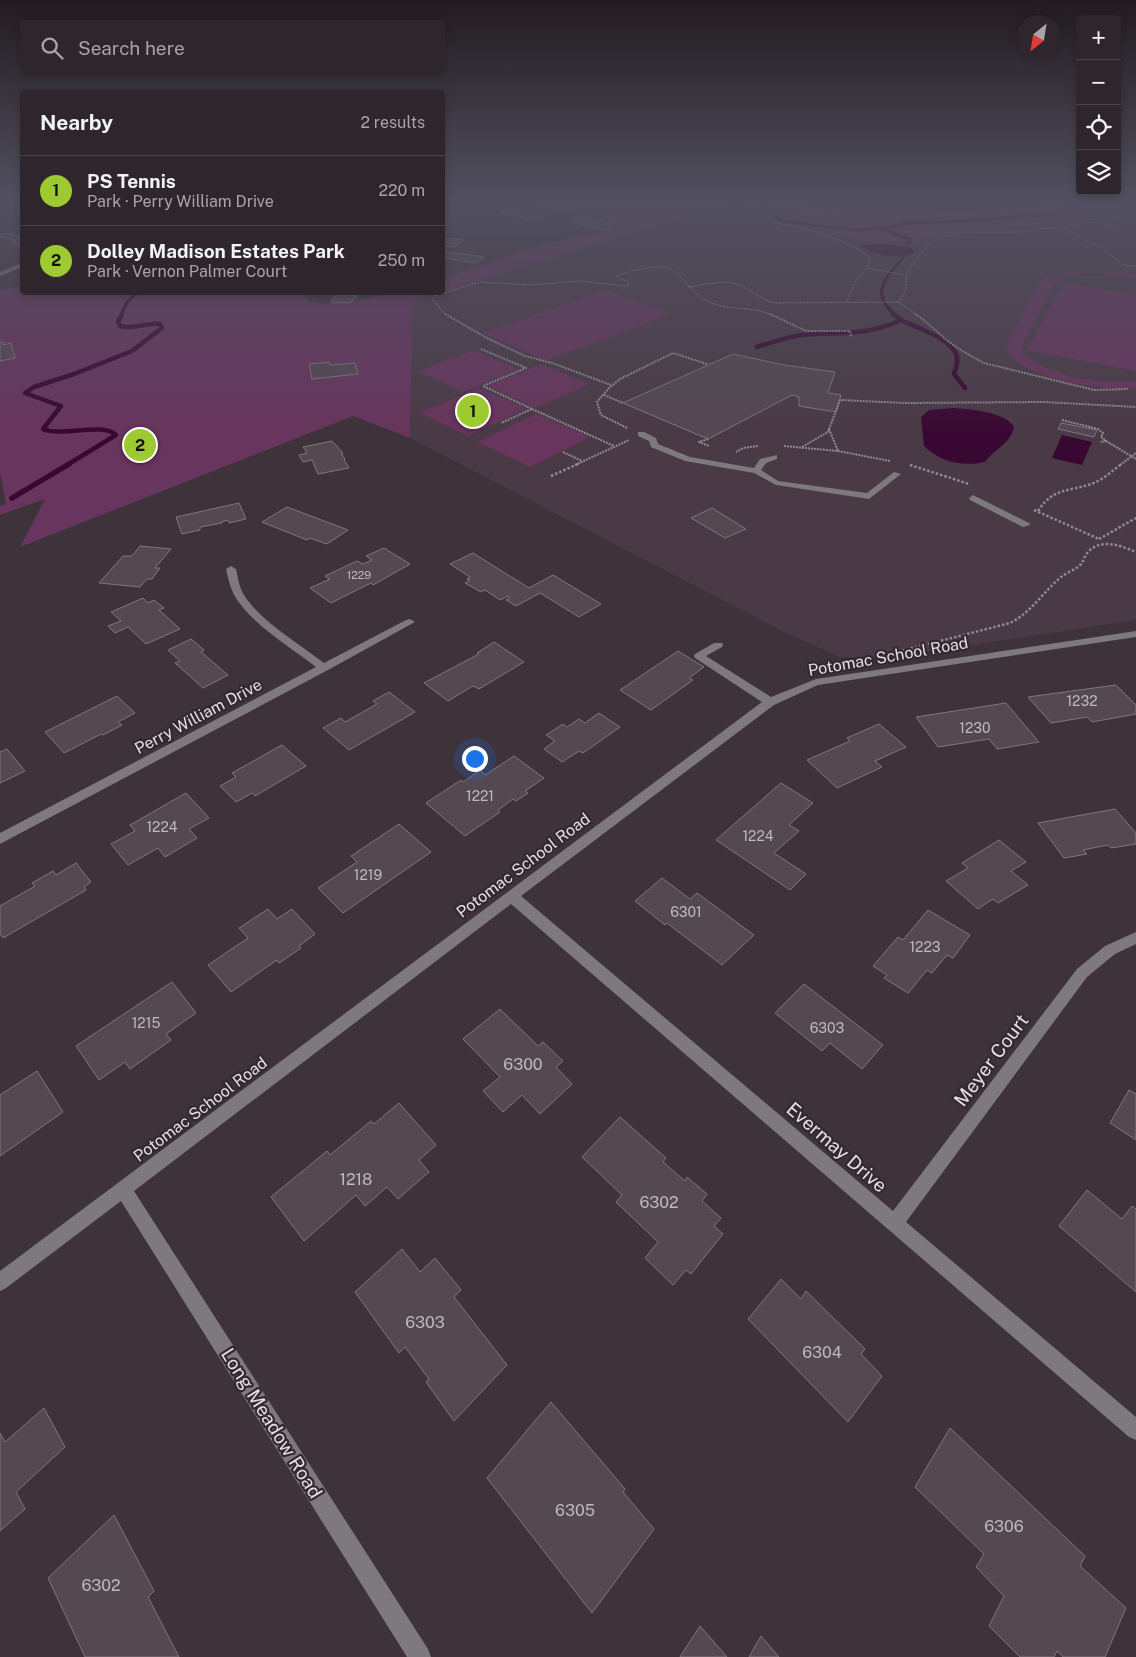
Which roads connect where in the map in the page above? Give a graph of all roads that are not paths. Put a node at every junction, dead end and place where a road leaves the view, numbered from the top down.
1 (641, 434) road end
2 (774, 457) dead end
3 (756, 471) junction
4 (897, 474) dead end
5 (985, 493) road end
6 (1026, 525) dead end
7 (232, 569) dead end
8 (410, 622) dead end
9 (1136, 634) edge
10 (718, 645) dead end
11 (324, 668) junction
12 (770, 702) junction
13 (0, 839) edge
14 (511, 896) junction
15 (1136, 938) edge
16 (123, 1189) junction
17 (894, 1224) junction
18 (0, 1282) edge
19 (1136, 1430) edge
20 (420, 1657) edge

1 - 3 street
2 - 3 street
3 - 4 street
5 - 6 street
7 - 11 street
8 - 11 street, Perry William Drive
9 - 12 street, Potomac School Road
10 - 12 street
11 - 13 street, Perry William Drive
12 - 14 street, Potomac School Road
14 - 16 street, Potomac School Road
14 - 17 street, Evermay Drive
15 - 17 street, Meyer Court
16 - 18 street, Potomac School Road
16 - 20 street, Long Meadow Road
17 - 19 street, Evermay Drive

